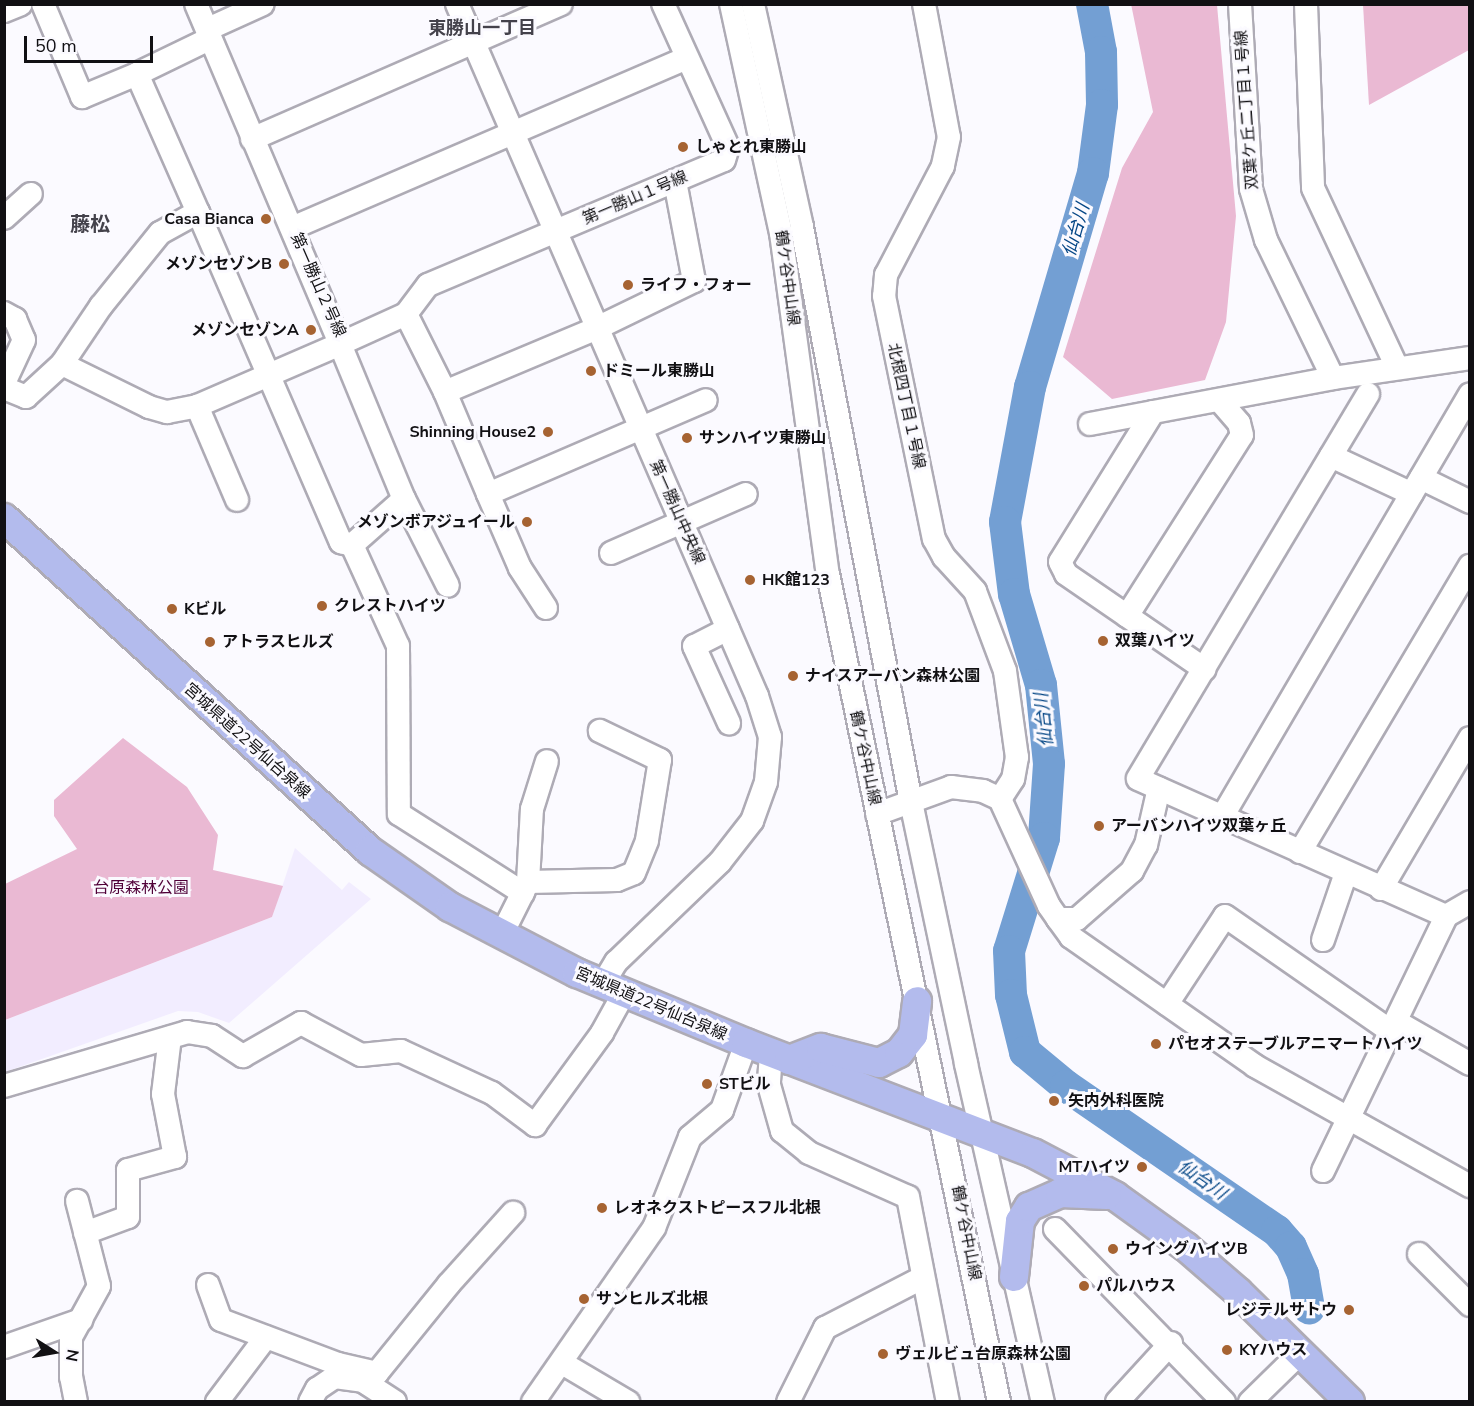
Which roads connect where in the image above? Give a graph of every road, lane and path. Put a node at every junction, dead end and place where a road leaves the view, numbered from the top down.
1 (21, 4) edge
2 (43, 4) edge
3 (196, 4) edge
4 (263, 4) edge
5 (457, 4) edge
6 (561, 4) edge
7 (663, 4) edge
8 (731, 4) edge
9 (753, 4) edge
10 (924, 4) edge
11 (1240, 4) edge
12 (1306, 4) edge
13 (4, 11) edge
14 (208, 34) junction
15 (474, 43) junction
16 (685, 59) junction
17 (136, 74) junction
18 (513, 134) junction
19 (252, 139) junction
20 (675, 181) junction
21 (31, 194) dead end
22 (198, 212) junction
23 (4, 218) edge
24 (292, 228) junction
25 (556, 232) junction
26 (4, 313) edge
27 (406, 314) junction
28 (597, 328) junction
29 (340, 344) junction
30 (1470, 358) edge
31 (62, 364) junction
32 (1397, 367) junction
33 (268, 373) junction
34 (1333, 378) junction
35 (4, 383) edge
36 (4, 388) edge
37 (446, 392) junction
38 (1368, 394) dead end
39 (1470, 394) edge
40 (706, 400) dead end
41 (1219, 400) junction
42 (197, 406) junction
43 (1153, 412) junction
44 (1090, 424) dead end
45 (640, 427) junction
46 (1331, 456) junction
47 (1416, 486) junction
48 (488, 494) junction
49 (746, 494) dead end
50 (404, 499) junction
51 (237, 500) dead end
52 (1470, 502) edge
53 (4, 518) edge
54 (682, 522) junction
55 (352, 545) junction
56 (611, 553) dead end
57 (1470, 566) edge
58 (448, 586) dead end
59 (546, 608) dead end
60 (1127, 616) junction
61 (726, 624) junction
62 (677, 641) dead end
63 (1204, 669) junction
64 (729, 723) dead end
65 (600, 731) dead end
66 (1470, 738) edge
67 (547, 761) dead end
68 (1159, 788) junction
69 (1000, 799) junction
70 (911, 802) junction
71 (877, 814) junction
72 (1222, 817) junction
73 (1300, 852) junction
74 (1346, 873) junction
75 (526, 888) junction
76 (1381, 889) junction
77 (1470, 902) edge
78 (1053, 912) junction
79 (1446, 916) junction
80 (501, 936) junction
81 (1323, 940) dead end
82 (614, 989) junction
83 (917, 1001) junction
84 (1167, 1004) junction
85 (1395, 1027) junction
86 (170, 1037) junction
87 (768, 1052) junction
88 (1470, 1064) edge
89 (4, 1086) edge
90 (942, 1117) junction
91 (1348, 1118) junction
92 (980, 1132) junction
93 (1323, 1171) dead end
94 (1470, 1186) edge
95 (1115, 1196) junction
96 (76, 1201) dead end
97 (513, 1213) dead end
98 (1055, 1229) dead end
99 (85, 1233) junction
100 (1419, 1254) dead end
101 (1014, 1277) junction
102 (922, 1278) junction
103 (208, 1285) dead end
104 (1470, 1305) edge
105 (81, 1320) junction
106 (266, 1337) junction
107 (1171, 1343) junction
108 (4, 1347) edge
109 (1290, 1353) junction
110 (556, 1370) junction
111 (372, 1379) junction
112 (76, 1401) edge
113 (217, 1401) edge
114 (310, 1401) edge
115 (395, 1401) edge
116 (533, 1401) edge
117 (538, 1401) edge
118 (628, 1401) edge
119 (788, 1401) edge
120 (948, 1401) edge
121 (999, 1401) edge
122 (1043, 1401) edge
123 (1117, 1401) edge
124 (1224, 1401) edge
125 (1250, 1401) edge
126 (1350, 1401) edge

1 - 13 street
2 - 17 street
3 - 14 street, 第一勝山２号線
4 - 14 street
5 - 15 street, 第一勝山中央線
6 - 15 street
7 - 16 street, 第一勝山１号線
8 - 71 street, 鶴ケ谷中山線
9 - 70 street
10 - 69 street, 北根四丁目１号線
11 - 34 street, 双葉ケ丘二丁目１号線
12 - 32 street
14 - 17 street
14 - 19 street, 第一勝山２号線
15 - 18 street, 第一勝山中央線
15 - 19 street
16 - 18 street
16 - 20 street, 第一勝山１号線
17 - 22 street
18 - 24 street
18 - 25 street, 第一勝山中央線
19 - 24 street, 第一勝山２号線
20 - 25 street, 第一勝山１号線
20 - 28 street
21 - 23 street
22 - 31 street
22 - 33 street
24 - 29 street, 第一勝山２号線
25 - 27 street, 第一勝山２号線
25 - 28 street, 第一勝山中央線
26 - 35 street
27 - 29 street, 第一勝山２号線
27 - 37 street
28 - 37 street
28 - 45 street, 第一勝山中央線
29 - 33 street
29 - 50 street
30 - 32 street
31 - 36 street
31 - 42 street
32 - 34 street
33 - 42 street
33 - 55 street
34 - 41 street
37 - 48 street
38 - 46 street
39 - 47 street
40 - 45 street
41 - 43 street
41 - 60 street
42 - 51 street
43 - 44 street
43 - 60 street
45 - 48 street
45 - 54 street, 第一勝山中央線
46 - 47 street
46 - 63 street
47 - 52 street
47 - 72 street
48 - 59 street
49 - 54 street
50 - 55 street
50 - 58 street
53 - 80 main road, 宮城県道22号仙台泉線
54 - 56 street
54 - 61 street, 第一勝山中央線
55 - 75 street
57 - 73 street
60 - 63 street
61 - 62 street
61 - 64 street
61 - 82 street, 第一勝山中央線
63 - 68 street
65 - 75 street
66 - 76 street
67 - 75 street
68 - 72 street
68 - 78 street
69 - 70 street
69 - 78 street
70 - 71 street
70 - 92 street
71 - 83 street, 鶴ケ谷中山線
72 - 73 street
73 - 74 street
74 - 76 street
74 - 81 street
75 - 80 street
76 - 79 street
77 - 79 street
78 - 84 street
79 - 85 street
80 - 82 main road, 宮城県道22号仙台泉線
82 - 86 street, 第一勝山中央線
82 - 87 main road, 宮城県道22号仙台泉線
83 - 87 main road
83 - 90 street, 鶴ケ谷中山線
84 - 85 street
84 - 91 street
85 - 88 street
85 - 91 street
86 - 89 street
86 - 99 street
87 - 90 main road, 宮城県道22号仙台泉線
87 - 102 street
87 - 110 street
90 - 92 main road, 宮城県道22号仙台泉線
90 - 121 street, 鶴ケ谷中山線
91 - 93 street
91 - 94 street
92 - 95 main road, 宮城県道22号仙台泉線
92 - 101 street
95 - 101 main road
95 - 109 main road, 宮城県道22号仙台泉線
96 - 99 street
97 - 111 street
98 - 107 street
99 - 105 street
100 - 104 street
101 - 122 street
102 - 119 street
102 - 120 street
103 - 106 street
105 - 108 street
105 - 112 street
106 - 111 street
106 - 113 street
107 - 123 street
107 - 124 street
109 - 125 street
109 - 126 main road, 宮城県道22号仙台泉線
110 - 116 street
110 - 117 street
110 - 118 street
111 - 114 street
111 - 115 street

